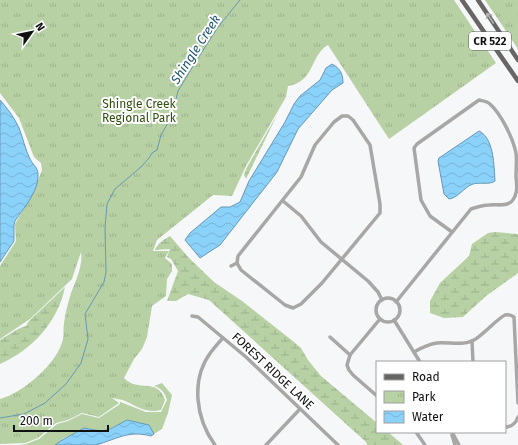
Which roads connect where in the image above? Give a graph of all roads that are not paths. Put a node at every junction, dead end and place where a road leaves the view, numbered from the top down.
1 (462, 0) edge
2 (478, 0) edge
3 (518, 60) edge
4 (518, 81) edge
5 (283, 201) junction
6 (452, 232) junction
7 (342, 260) junction
8 (237, 263) junction
9 (231, 266) dead end
10 (382, 300) junction
11 (396, 302) junction
12 (192, 316) dead end
13 (380, 319) junction
14 (394, 320) junction
15 (330, 337) dead end
16 (223, 338) junction
17 (472, 341) junction
18 (414, 352) junction
19 (350, 355) junction
20 (419, 361) edge
21 (473, 361) edge
22 (376, 395) edge
23 (518, 403) edge
24 (300, 409) junction
25 (518, 417) edge
26 (506, 427) edge
27 (417, 433) edge
28 (451, 433) edge
29 (452, 433) edge
30 (268, 444) edge
31 (215, 445) edge
32 (338, 445) edge
33 (425, 445) edge
34 (455, 445) edge
35 (459, 445) edge

1 - 4 main road, CR 522
3 -> 2 main road, CR 522
5 - 7 street
5 - 7 street
5 - 8 street
6 - 6 street
6 - 11 street
7 - 8 street
7 - 10 street
8 - 9 street
10 - 11 street
10 - 13 street
11 - 14 street
12 - 16 street, FOREST RIDGE LANE
13 - 14 street
13 - 19 street
14 - 18 street
15 - 19 street
16 - 24 street, FOREST RIDGE LANE
16 - 31 street
17 - 18 street
17 - 21 street
17 - 23 street
18 - 20 street
19 - 22 street
24 - 30 street
24 - 32 street, FOREST RIDGE LANE
25 - 26 street
27 - 33 street
28 - 34 street
29 - 35 street

